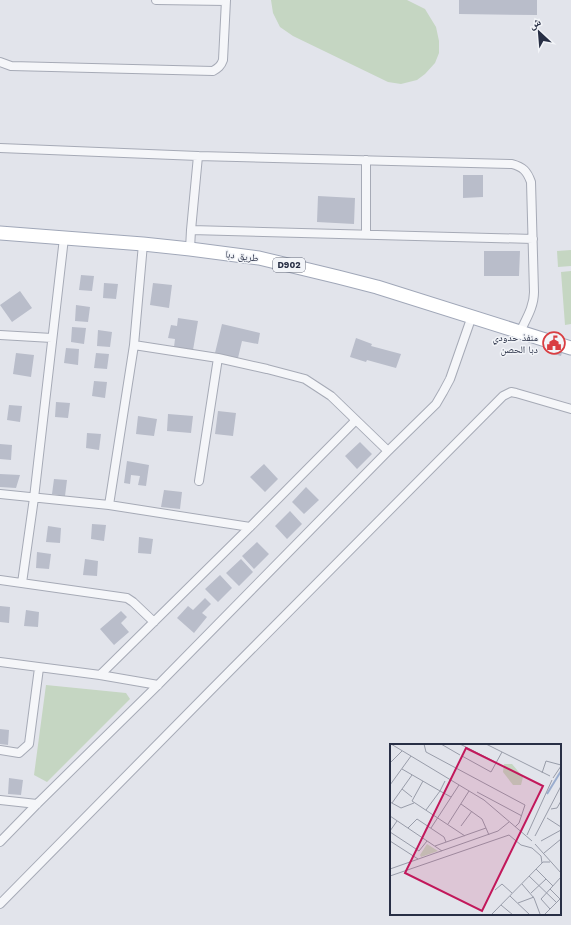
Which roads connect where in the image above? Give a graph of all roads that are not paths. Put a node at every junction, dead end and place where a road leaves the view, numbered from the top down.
1 (156, 0) edge
2 (226, 1) edge
3 (0, 62) edge
4 (0, 148) edge
5 (198, 156) junction
6 (366, 160) junction
7 (191, 230) junction
8 (0, 233) edge
9 (366, 234) junction
10 (64, 238) junction
11 (533, 239) junction
12 (144, 244) junction
13 (190, 249) junction
14 (472, 316) junction
15 (520, 332) junction
16 (0, 335) edge
17 (52, 338) junction
18 (134, 345) junction
19 (570, 347) edge
20 (218, 358) junction
21 (571, 409) edge
22 (356, 420) junction
23 (388, 452) junction
24 (200, 482) dead end
25 (0, 494) edge
26 (34, 498) junction
27 (109, 505) junction
28 (250, 527) junction
29 (0, 580) edge
30 (22, 582) junction
31 (154, 622) junction
32 (0, 662) edge
33 (40, 668) junction
34 (100, 676) junction
35 (158, 685) junction
36 (0, 750) edge
37 (0, 800) edge
38 (37, 804) junction
39 (0, 842) edge
40 (0, 904) edge

1 - 2 street
2 - 3 street
4 - 5 street
5 - 6 street
5 - 7 street
6 - 9 street
6 - 11 street
7 - 9 street
7 - 13 street
8 - 10 main road, طريق دبا / D902
9 - 11 street
10 - 12 main road, طريق دبا / D902
10 - 17 street
11 - 15 street
12 - 13 main road, طريق دبا / D902
12 - 18 street
13 - 14 main road, طريق دبا / D902
14 - 15 main road, طريق دبا / D902
14 - 23 street
15 - 19 main road, طريق دبا / D902
16 - 17 street
17 - 26 street
18 - 20 street
18 - 27 street
20 - 22 street
20 - 24 street
21 - 40 street
22 - 23 street
22 - 28 street
23 - 35 street
25 - 26 street
26 - 27 street
26 - 30 street
27 - 28 street
28 - 31 street
29 - 30 street
30 - 31 street
31 - 34 street
32 - 33 street
33 - 34 street
33 - 36 street
34 - 35 street
35 - 38 street
37 - 38 street
38 - 39 street

